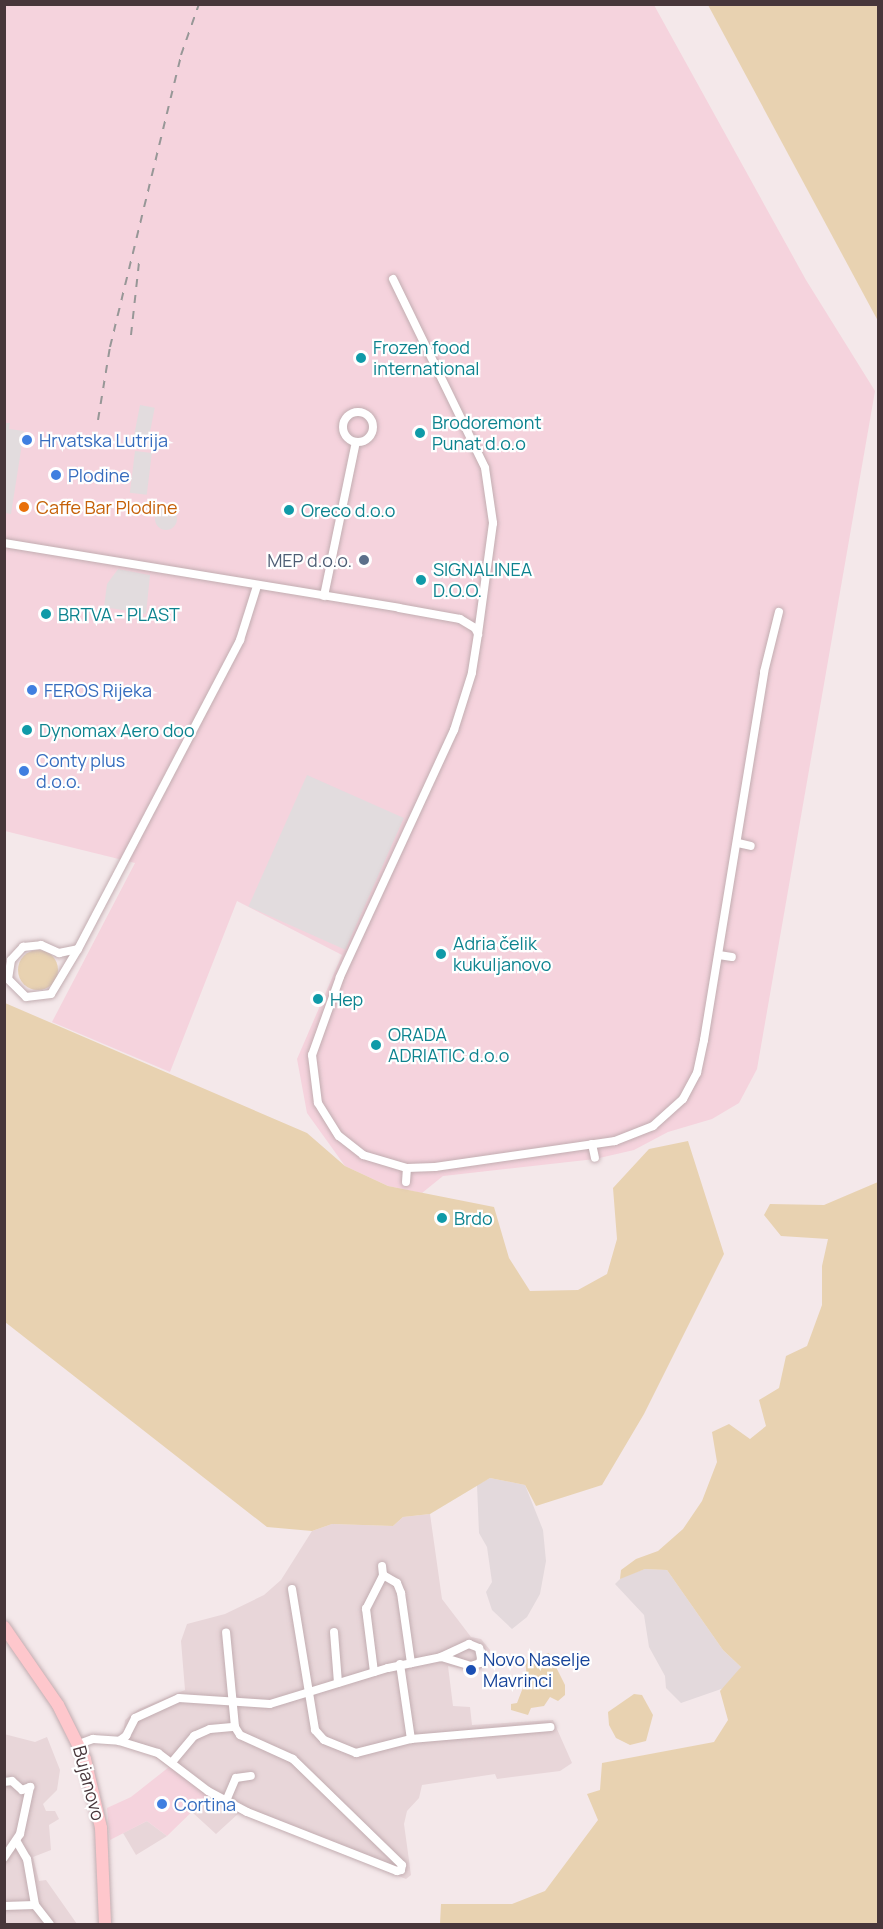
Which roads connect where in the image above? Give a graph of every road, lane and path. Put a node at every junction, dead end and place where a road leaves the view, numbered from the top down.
1 (393, 279) dead end
2 (356, 442) dead end
3 (4, 543) edge
4 (257, 586) junction
5 (324, 596) junction
6 (779, 612) dead end
7 (477, 634) junction
8 (738, 843) junction
9 (751, 846) dead end
10 (78, 949) junction
11 (719, 955) junction
12 (732, 957) dead end
13 (592, 1144) junction
14 (595, 1158) dead end
15 (407, 1168) junction
16 (406, 1182) dead end
17 (292, 1589) dead end
18 (4, 1627) edge
19 (226, 1632) dead end
20 (334, 1632) dead end
21 (441, 1657) dead end
22 (411, 1663) junction
23 (400, 1664) junction
24 (374, 1671) junction
25 (338, 1683) junction
26 (307, 1695) junction
27 (233, 1703) junction
28 (235, 1727) junction
29 (550, 1727) dead end
30 (411, 1739) junction
31 (119, 1741) junction
32 (80, 1744) junction
33 (172, 1761) junction
34 (251, 1776) dead end
35 (4, 1782) edge
36 (226, 1801) junction
37 (17, 1842) junction
38 (4, 1858) edge
39 (4, 1905) edge
40 (35, 1905) junction
41 (50, 1924) edge
42 (105, 1924) edge

1 - 7 street
2 - 5 street
3 - 4 street
4 - 5 street
4 - 10 street
5 - 7 street
6 - 8 street
7 - 15 street
8 - 9 street
8 - 11 street
10 - 10 street
11 - 12 street
11 - 13 street
13 - 14 street
13 - 15 street
15 - 16 street
17 - 26 street
18 - 32 main road, Bujanovo
19 - 27 street
20 - 25 street
21 - 22 street
22 - 23 street
22 - 24 street
23 - 24 street
23 - 30 street
24 - 25 street
25 - 26 street
26 - 27 street
26 - 30 street
27 - 28 street
27 - 31 street
28 - 33 street
28 - 36 street
29 - 30 street
31 - 32 street
31 - 33 street
32 - 42 main road, Bujanovo
33 - 36 street
34 - 36 street
35 - 37 street
37 - 38 street
37 - 40 street
39 - 40 street
40 - 41 street

